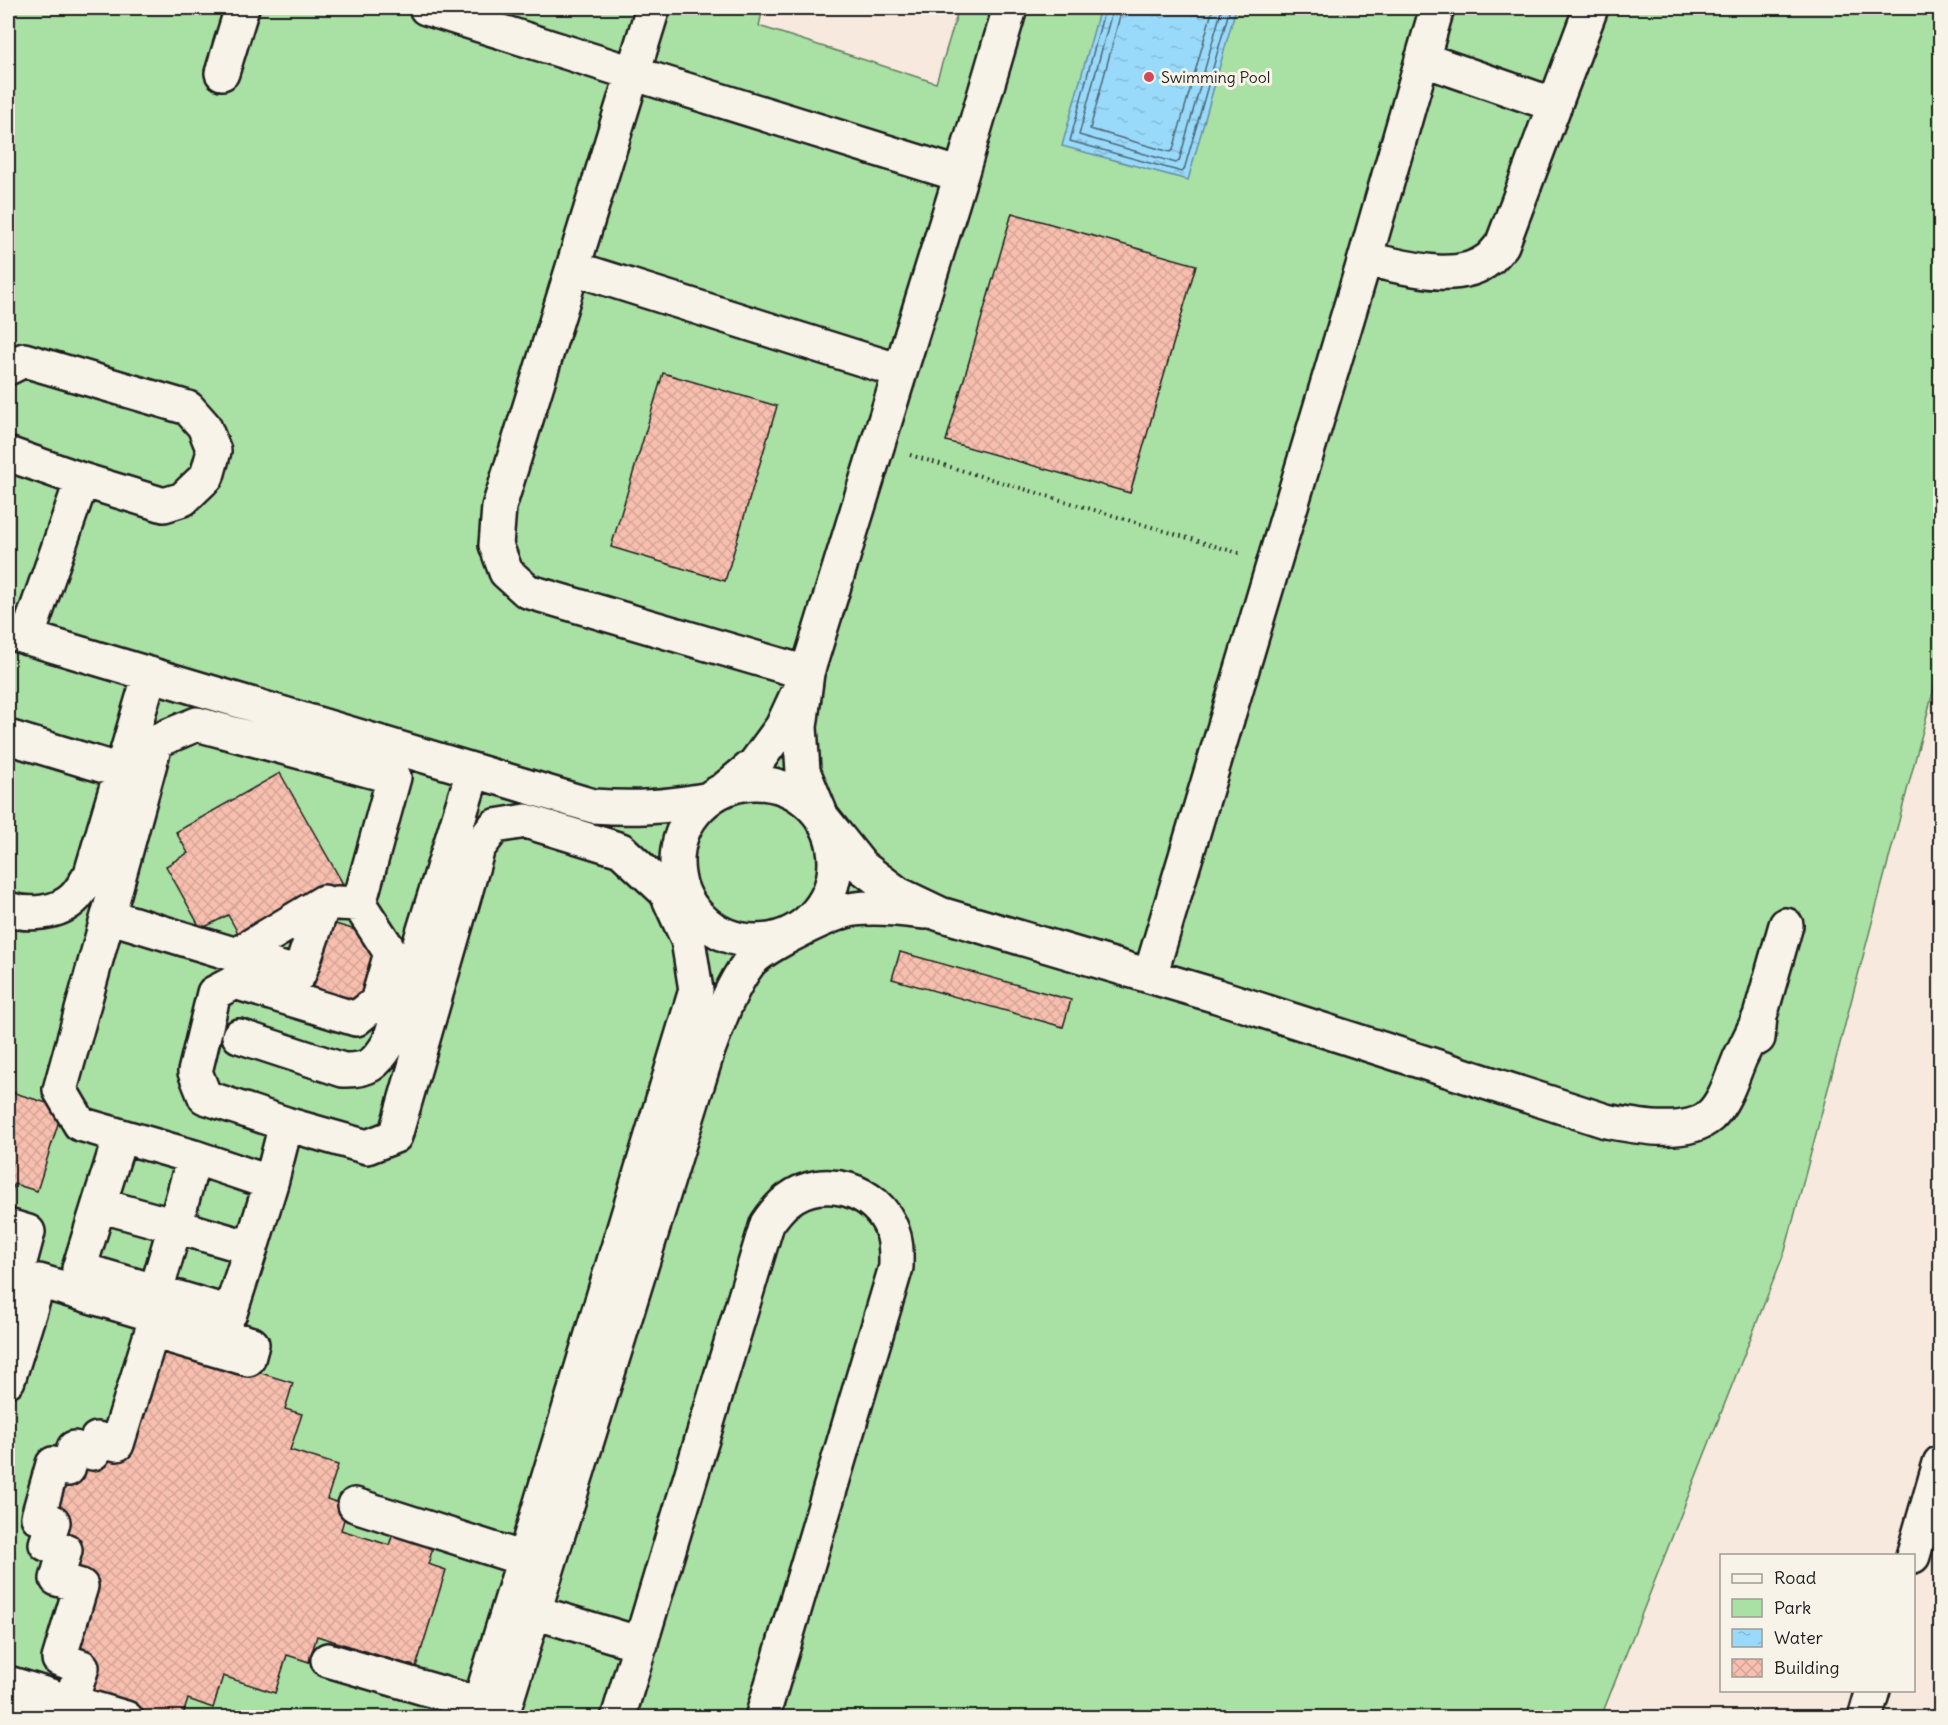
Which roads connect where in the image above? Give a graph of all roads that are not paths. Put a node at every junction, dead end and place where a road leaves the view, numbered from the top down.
1 (242, 8) edge
2 (426, 8) edge
3 (653, 8) edge
4 (1010, 8) edge
5 (1437, 8) edge
6 (1591, 8) edge
7 (1422, 59) junction
8 (222, 73) dead end
9 (632, 73) junction
10 (1555, 105) junction
11 (961, 175) junction
12 (1365, 260) junction
13 (573, 268) junction
14 (8, 368) edge
15 (900, 371) junction
16 (8, 454) edge
17 (82, 480) junction
18 (17, 635) edge
19 (807, 673) junction
20 (150, 674) junction
21 (8, 737) edge
22 (121, 771) junction
23 (473, 772) junction
24 (716, 794) junction
25 (593, 806) junction
26 (822, 817) junction
27 (687, 901) junction
28 (324, 902) junction
29 (359, 904) junction
30 (8, 909) edge
31 (940, 914) junction
32 (108, 916) junction
33 (1786, 925) dead end
34 (796, 931) junction
35 (236, 955) junction
36 (1150, 976) junction
37 (239, 1036) dead end
38 (708, 1050) junction
39 (286, 1124) junction
40 (120, 1137) junction
41 (194, 1157) junction
42 (271, 1183) junction
43 (99, 1205) junction
44 (8, 1226) edge
45 (175, 1226) junction
46 (250, 1248) junction
47 (156, 1292) junction
48 (8, 1306) edge
49 (8, 1380) edge
50 (1941, 1463) edge
51 (355, 1505) dead end
52 (1914, 1554) edge
53 (524, 1559) junction
54 (534, 1612) junction
55 (641, 1644) junction
56 (328, 1660) dead end
57 (8, 1683) edge
58 (1872, 1692) edge
59 (34, 1711) edge
60 (485, 1713) edge
61 (126, 1718) edge
62 (618, 1718) edge
63 (762, 1718) edge
64 (1864, 1718) edge

1 - 8 street
2 - 9 street
3 - 9 street
4 - 11 street
5 - 7 street
6 - 10 street
7 - 10 street
7 - 12 street
9 - 11 street
9 - 13 street
10 - 12 street
11 - 15 street
12 - 36 street
13 - 15 street
13 - 19 street
14 - 17 street
15 - 19 street
16 - 17 street
17 - 18 street
18 - 20 street
19 - 24 street
19 - 26 street
20 - 22 street
20 - 23 street
21 - 22 street
22 - 30 street
23 - 25 street
23 - 37 street
24 - 25 street
24 - 26 street
24 - 27 street
25 - 27 street
26 - 31 street
26 - 34 street
27 - 34 street
27 - 38 street
28 - 29 street
28 - 35 street
28 - 35 street
29 - 32 street
29 - 39 street
31 - 34 street
31 - 36 street
32 - 35 street
32 - 40 street
33 - 36 street
34 - 38 street
38 - 54 street
39 - 42 street
39 - 53 street
40 - 41 street
40 - 43 street
41 - 42 street
41 - 45 street
42 - 46 street
43 - 45 street
43 - 47 street
44 - 48 street
45 - 46 street
45 - 47 street
46 - 47 street
49 - 59 street
50 - 52 street
51 - 53 street
53 - 60 street
54 - 55 street
54 - 60 street
55 - 62 street
55 - 63 street
56 - 60 street
57 - 59 street
58 - 64 street
59 - 61 street

